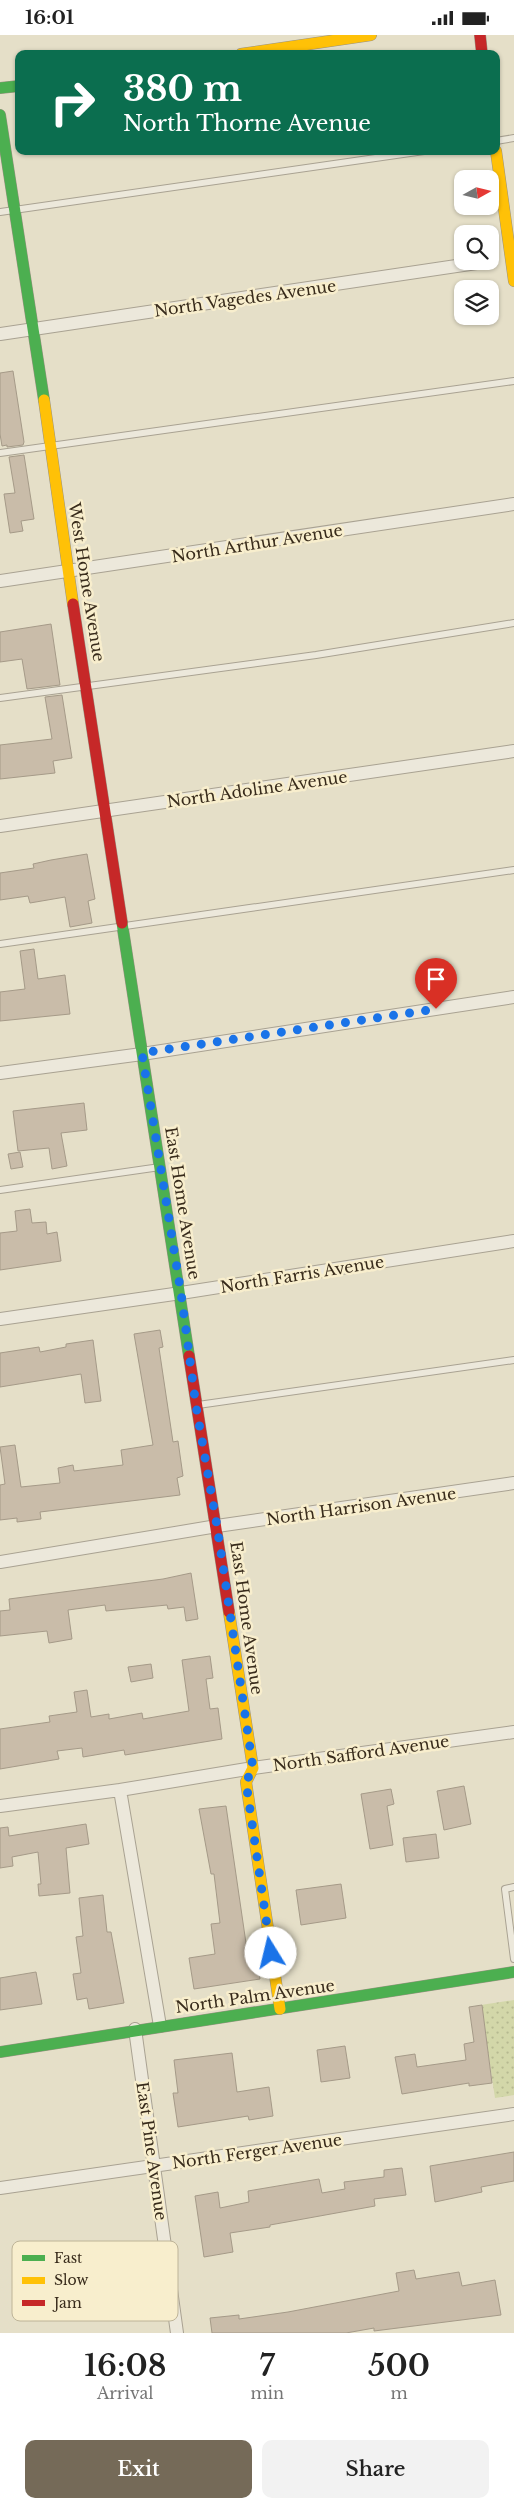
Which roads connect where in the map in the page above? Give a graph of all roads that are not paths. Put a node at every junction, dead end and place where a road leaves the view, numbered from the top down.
1 (371, 35) edge
2 (480, 35) edge
3 (268, 50) edge
4 (482, 50) edge
5 (15, 86) edge
6 (0, 88) edge
7 (0, 115) edge
8 (514, 138) edge
9 (500, 140) edge
10 (396, 155) edge
11 (497, 155) edge
12 (15, 209) junction
13 (0, 212) edge
14 (512, 258) edge
15 (499, 260) edge
16 (454, 266) edge
17 (514, 281) edge
18 (34, 329) junction
19 (0, 334) edge
20 (514, 381) edge
21 (50, 445) junction
22 (0, 453) edge
23 (514, 504) edge
24 (68, 571) junction
25 (0, 581) edge
26 (514, 623) edge
27 (86, 686) junction
28 (0, 698) edge
29 (514, 751) edge
30 (106, 811) junction
31 (0, 826) edge
32 (514, 869) edge
33 (123, 926) junction
34 (0, 945) edge
35 (514, 997) edge
36 (142, 1053) junction
37 (0, 1073) edge
38 (160, 1167) junction
39 (0, 1190) edge
40 (514, 1241) edge
41 (181, 1293) junction
42 (0, 1319) edge
43 (514, 1360) edge
44 (196, 1406) junction
45 (514, 1483) edge
46 (217, 1526) junction
47 (0, 1562) edge
48 (514, 1732) edge
49 (253, 1768) junction
50 (120, 1790) junction
51 (0, 1806) edge
52 (514, 1887) edge
53 (514, 1959) edge
54 (514, 1972) edge
55 (280, 2009) junction
56 (160, 2026) junction
57 (135, 2029) junction
58 (0, 2052) edge
59 (514, 2113) edge
60 (154, 2167) junction
61 (0, 2188) edge
62 (164, 2241) edge

1 - 3 street
2 - 4 street
5 - 6 street
7 - 12 street, West Home Avenue
8 - 9 lane
10 - 12 lane
11 - 14 street
12 - 13 lane
12 - 18 street, West Home Avenue
14 - 15 street, North Vagedes Avenue
14 - 17 street
16 - 18 street, North Vagedes Avenue
18 - 19 street, North Vagedes Avenue
18 - 21 street, West Home Avenue
20 - 21 lane
21 - 22 lane
21 - 24 street, West Home Avenue
23 - 24 street, North Arthur Avenue
24 - 25 street, North Arthur Avenue
24 - 27 street, West Home Avenue
26 - 27 lane
27 - 28 lane
27 - 30 street, West Home Avenue
29 - 30 street, North Adoline Avenue
30 - 31 street, North Adoline Avenue
30 - 33 street, West Home Avenue
32 - 33 lane
33 - 34 lane
33 - 36 street, West Home Avenue
35 - 36 street
36 - 37 street
36 - 38 street, East Home Avenue
38 - 39 lane
38 - 41 street, East Home Avenue
40 - 41 street, North Farris Avenue
41 - 42 street, North Farris Avenue
41 - 44 street, East Home Avenue
43 - 44 lane
44 - 46 street, East Home Avenue
45 - 46 street, North Harrison Avenue
46 - 47 street, North Harrison Avenue
46 - 49 street, East Home Avenue
48 - 49 street, North Safford Avenue
49 - 50 street, North Safford Avenue
49 - 55 street, East Home Avenue
50 - 51 street, North Safford Avenue
50 - 56 street
52 - 53 lane
54 - 55 street, North Palm Avenue
55 - 56 street, North Palm Avenue
56 - 57 street, North Palm Avenue
57 - 58 street, North Palm Avenue
57 - 60 street, East Pine Avenue
59 - 60 street, North Ferger Avenue
60 - 61 street, North Ferger Avenue
60 - 62 street, East Pine Avenue

